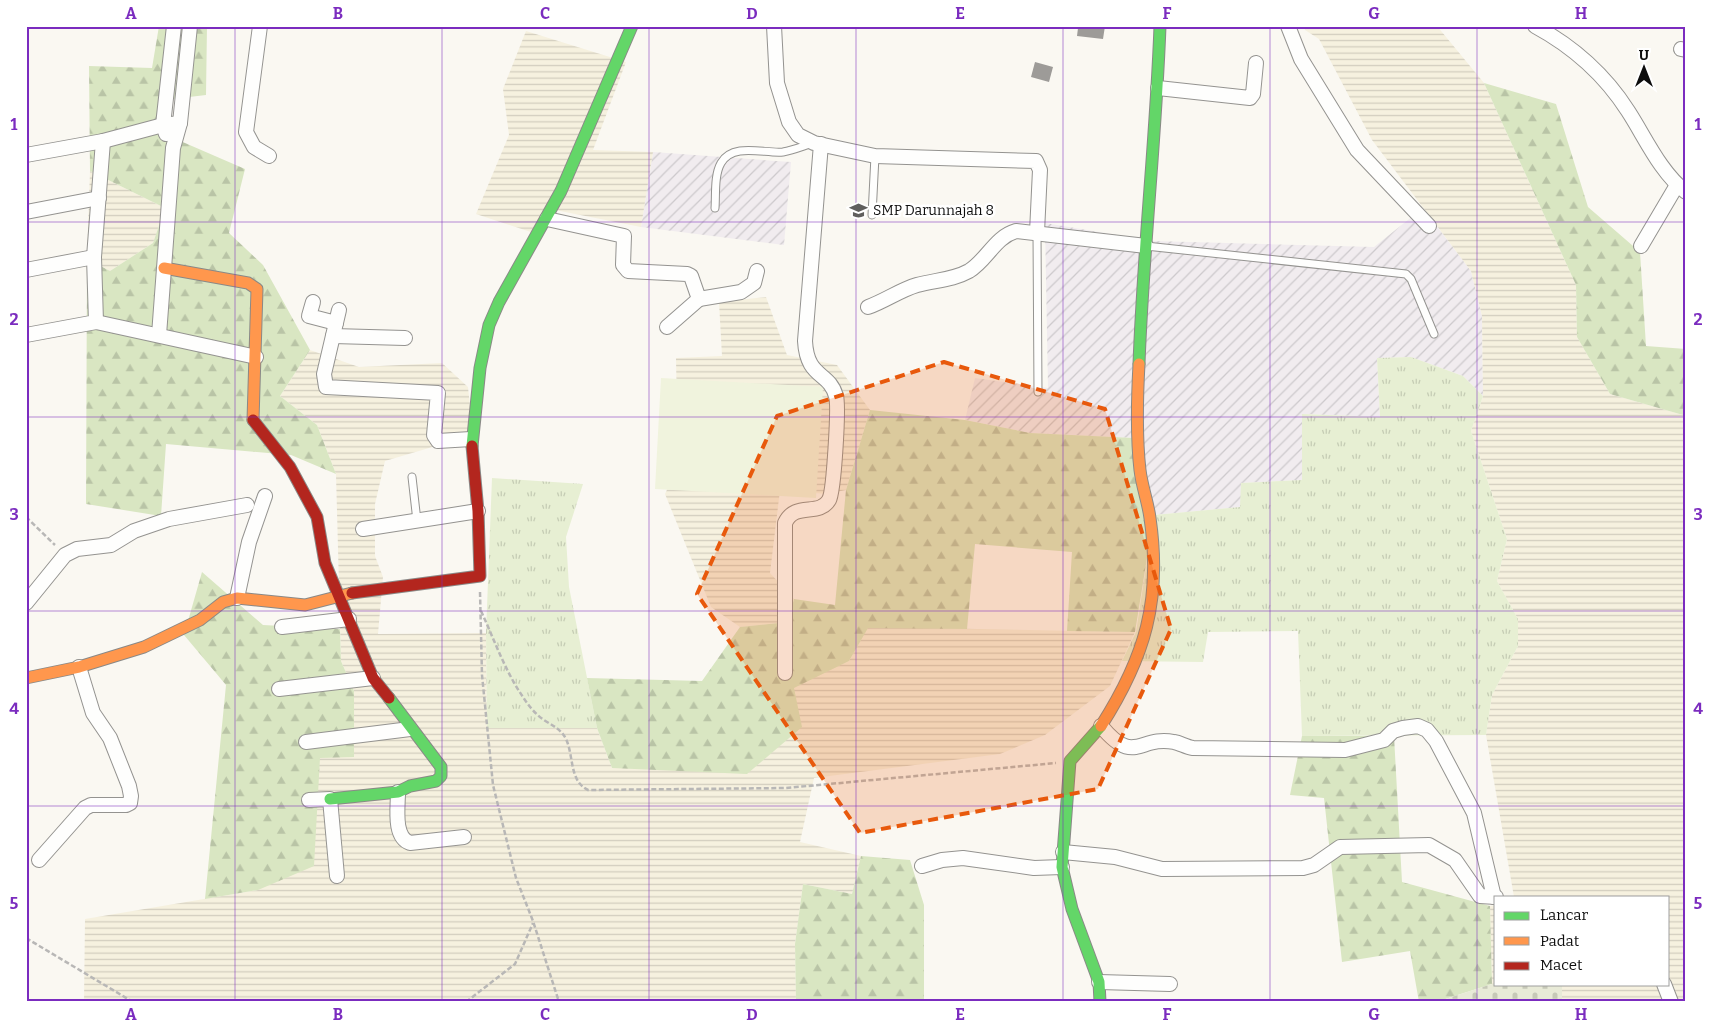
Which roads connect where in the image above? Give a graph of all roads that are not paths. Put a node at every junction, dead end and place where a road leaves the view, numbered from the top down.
1 (174, 26) edge
2 (190, 26) edge
3 (260, 26) edge
4 (632, 26) edge
5 (774, 26) edge
6 (1160, 26) edge
7 (1288, 26) edge
8 (1535, 26) edge
9 (1562, 33) edge
10 (1256, 63) dead end
11 (1158, 88) junction
12 (180, 124) junction
13 (162, 126) junction
14 (103, 141) junction
15 (817, 143) junction
16 (173, 148) junction
17 (26, 155) edge
18 (268, 156) dead end
19 (875, 156) junction
20 (1681, 188) edge
21 (99, 198) junction
22 (715, 208) dead end
23 (26, 212) edge
24 (872, 214) dead end
25 (547, 219) junction
26 (1429, 226) dead end
27 (1037, 232) junction
28 (1146, 246) junction
29 (1641, 246) dead end
30 (94, 257) junction
31 (164, 268) junction
32 (26, 270) edge
33 (757, 271) dead end
34 (698, 299) junction
35 (313, 302) dead end
36 (868, 307) dead end
37 (96, 322) junction
38 (336, 323) junction
39 (667, 327) dead end
40 (1434, 334) dead end
41 (26, 335) edge
42 (159, 335) junction
43 (405, 338) dead end
44 (256, 357) junction
45 (1038, 392) dead end
46 (471, 438) junction
47 (412, 477) dead end
48 (265, 496) dead end
49 (247, 505) dead end
50 (478, 511) junction
51 (417, 521) junction
52 (364, 529) dead end
53 (340, 595) junction
54 (237, 598) junction
55 (26, 602) edge
56 (350, 619) junction
57 (282, 626) dead end
58 (79, 667) junction
59 (785, 672) dead end
60 (26, 678) edge
61 (373, 678) junction
62 (279, 689) dead end
63 (1101, 726) junction
64 (410, 729) junction
65 (306, 742) dead end
66 (398, 792) junction
67 (330, 798) junction
68 (309, 800) dead end
69 (464, 837) dead end
70 (1063, 852) junction
71 (39, 860) dead end
72 (922, 866) dead end
73 (1062, 867) junction
74 (337, 876) dead end
75 (1495, 896) edge
76 (1494, 897) edge
77 (1098, 982) junction
78 (1170, 984) dead end
79 (1665, 986) edge
80 (1100, 1002) edge
81 (1671, 1002) edge

1 - 13 street
2 - 12 street
3 - 18 street
4 - 25 street
5 - 15 street
6 - 11 street
7 - 26 street
8 - 9 street
9 - 20 street
10 - 11 street
11 - 28 street
12 - 13 street
12 - 16 street
13 - 14 street
13 - 16 street
14 - 17 street
14 - 21 street
15 - 19 street
15 - 22 lane
15 - 59 street
16 - 31 street
19 - 24 lane
19 - 27 street
20 - 29 street
21 - 23 street
21 - 30 street
25 - 34 street
25 - 46 street
27 - 28 street
27 - 36 street
27 - 45 lane
28 - 40 lane
28 - 63 street
30 - 32 street
30 - 37 street
31 - 42 street
31 - 44 street
33 - 34 street
34 - 39 street
35 - 38 street
37 - 41 street
37 - 42 street
38 - 43 street
38 - 46 street
42 - 44 street
44 - 53 street
46 - 50 street
47 - 51 lane
48 - 54 street
49 - 55 street
50 - 51 street
50 - 53 street
51 - 52 street
53 - 54 street
53 - 56 street
54 - 58 street
56 - 57 street
56 - 61 street
58 - 60 street
58 - 71 street
61 - 62 street
61 - 64 street
63 - 70 street
63 - 75 street
64 - 65 street
64 - 66 street
66 - 67 street
66 - 69 street
67 - 68 street
67 - 74 street
70 - 73 street
70 - 76 street
72 - 73 street
73 - 77 street
77 - 78 street
77 - 80 street
79 - 81 street

